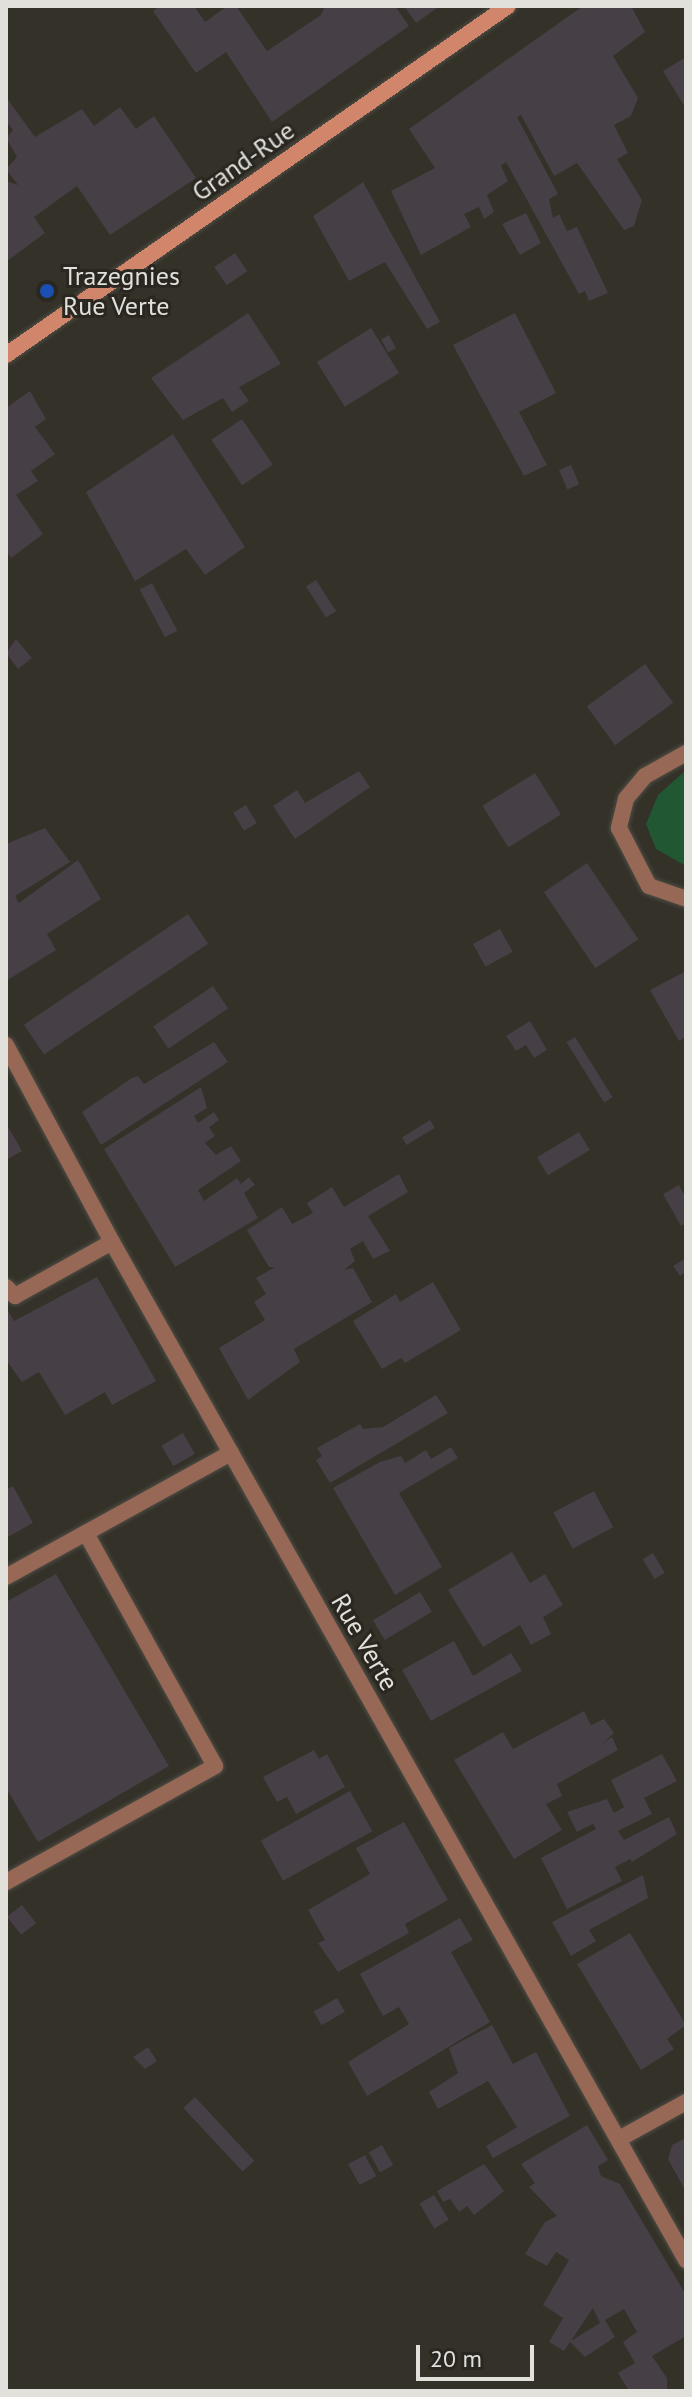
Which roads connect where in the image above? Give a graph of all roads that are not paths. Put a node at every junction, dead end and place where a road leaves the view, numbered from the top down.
1 (508, 6) edge
2 (6, 355) edge
3 (686, 753) edge
4 (686, 899) edge
5 (6, 1045) edge
6 (112, 1242) junction
7 (6, 1287) edge
8 (231, 1453) junction
9 (86, 1533) junction
10 (6, 1577) edge
11 (6, 1882) edge
12 (686, 2102) edge
13 (619, 2139) junction
14 (686, 2260) edge

1 - 2 main road, Grand-Rue
3 - 4 street
5 - 6 street, Rue Verte
6 - 7 street
6 - 8 street, Rue Verte
8 - 9 street
8 - 13 street, Rue Verte
9 - 10 street
9 - 11 street
12 - 13 street
13 - 14 street, Rue Verte

